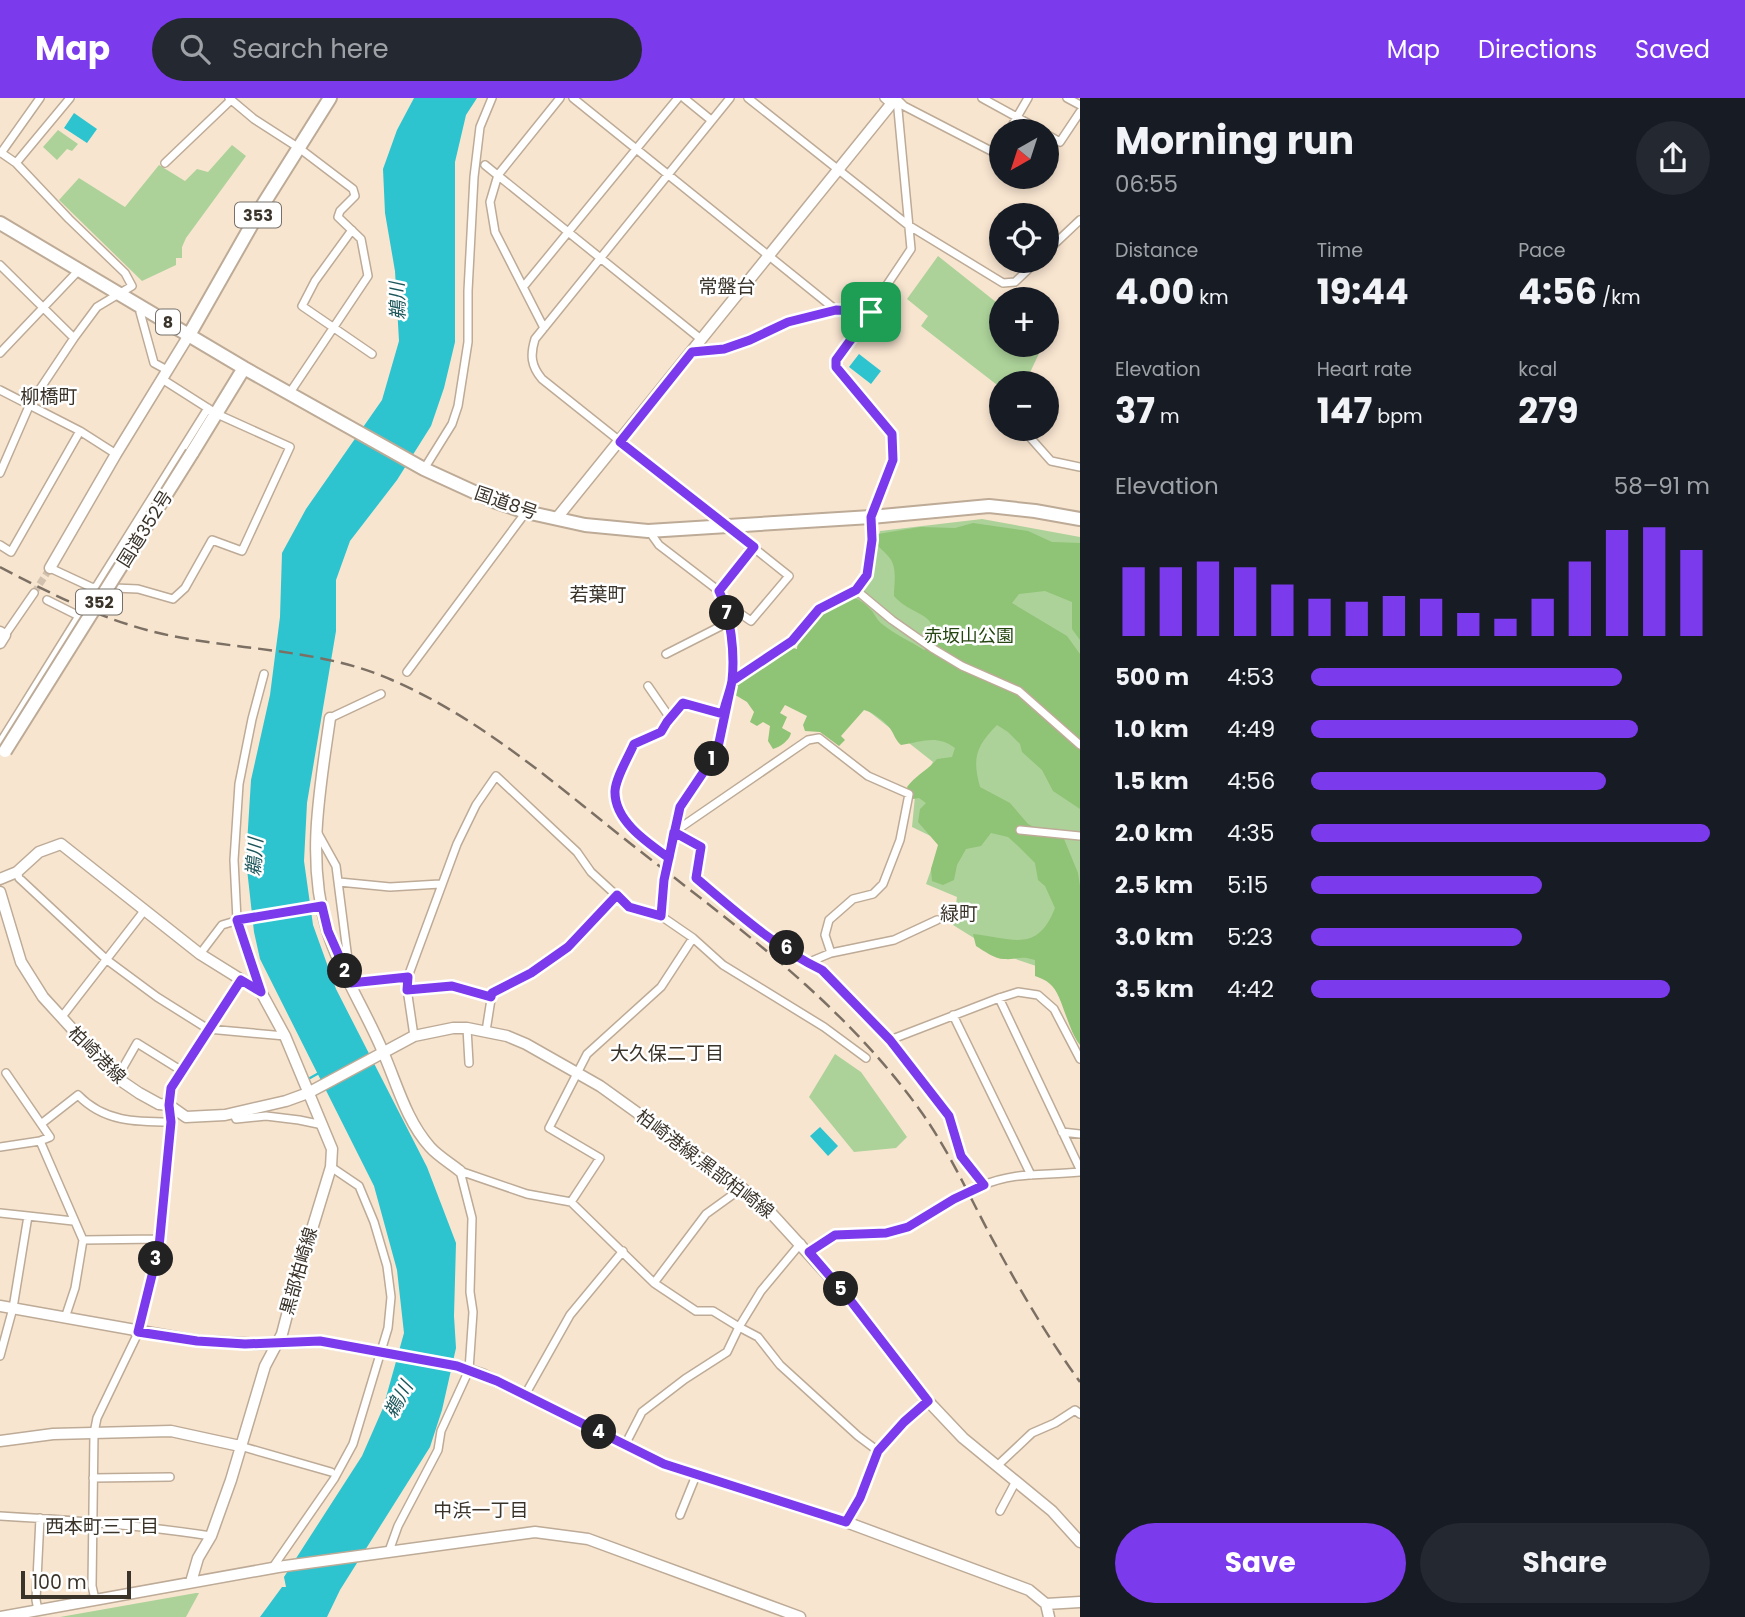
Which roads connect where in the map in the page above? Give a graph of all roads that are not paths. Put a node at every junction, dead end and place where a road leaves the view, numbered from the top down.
1 (40, 98) edge
2 (70, 98) edge
3 (330, 98) edge
4 (492, 98) edge
5 (561, 98) edge
6 (573, 98) edge
7 (678, 98) edge
8 (684, 98) edge
9 (730, 98) edge
10 (748, 98) edge
11 (884, 98) edge
12 (982, 98) edge
13 (1028, 98) edge
14 (1067, 98) edge
15 (230, 99) edge
16 (895, 101) edge
17 (1080, 105) edge
18 (1080, 112) edge
19 (1017, 117) junction
20 (1021, 119) edge
21 (712, 120) junction
22 (1059, 141) edge
23 (299, 148) junction
24 (635, 149) junction
25 (989, 150) edge
26 (3, 154) edge
27 (16, 163) junction
28 (165, 163) dead end
29 (0, 164) edge
30 (485, 164) dead end
31 (839, 170) junction
32 (667, 175) junction
33 (498, 176) junction
34 (1080, 220) edge
35 (0, 223) edge
36 (908, 225) junction
37 (352, 230) junction
38 (568, 232) junction
39 (1059, 240) edge
40 (770, 256) junction
41 (599, 257) junction
42 (0, 265) edge
43 (80, 269) junction
44 (1024, 273) edge
45 (524, 286) junction
46 (118, 293) junction
47 (44, 306) junction
48 (141, 306) junction
49 (836, 310) junction
50 (871, 312) junction
51 (334, 328) junction
52 (544, 328) junction
53 (189, 335) junction
54 (74, 338) junction
55 (702, 340) junction
56 (692, 352) junction
57 (0, 353) edge
58 (372, 354) dead end
59 (244, 368) junction
60 (164, 375) junction
61 (0, 390) edge
62 (289, 394) junction
63 (30, 404) junction
64 (212, 411) junction
65 (80, 431) junction
66 (1033, 441) edge
67 (620, 442) junction
68 (116, 454) junction
69 (1080, 467) edge
70 (423, 468) junction
71 (0, 473) edge
72 (526, 512) junction
73 (871, 517) junction
74 (556, 519) junction
75 (1080, 519) edge
76 (729, 527) junction
77 (648, 531) junction
78 (0, 545) edge
79 (754, 547) junction
80 (50, 568) joint
81 (96, 587) junction
82 (856, 590) junction
83 (719, 591) junction
84 (34, 593) tunnel mouth
85 (47, 600) dead end
86 (725, 603) junction
87 (729, 622) junction
88 (2, 637) edge
89 (666, 654) dead end
90 (407, 672) dead end
91 (264, 674) dead end
92 (732, 681) junction
93 (648, 686) dead end
94 (381, 694) dead end
95 (723, 714) junction
96 (330, 718) joint
97 (670, 718) junction
98 (1080, 745) edge
99 (2, 751) edge
100 (316, 829) junction
101 (1020, 830) dead end
102 (674, 832) junction
103 (1080, 836) edge
104 (669, 858) junction
105 (17, 872) junction
106 (0, 879) edge
107 (339, 882) junction
108 (440, 884) junction
109 (0, 892) edge
110 (617, 895) junction
111 (319, 907) junction
112 (144, 911) junction
113 (661, 916) junction
114 (240, 919) junction
115 (937, 920) dead end
116 (693, 939) junction
117 (831, 953) junction
118 (200, 954) junction
119 (107, 960) junction
120 (807, 963) junction
121 (408, 977) junction
122 (241, 980) junction
123 (351, 983) junction
124 (407, 990) junction
125 (261, 992) junction
126 (491, 997) junction
127 (999, 998) junction
128 (953, 1015) junction
129 (61, 1018) junction
130 (467, 1028) junction
131 (208, 1029) junction
132 (486, 1031) junction
133 (285, 1036) junction
134 (414, 1036) junction
135 (890, 1040) junction
136 (380, 1052) junction
137 (866, 1058) dead end
138 (1080, 1059) edge
139 (469, 1063) dead end
140 (182, 1071) junction
141 (577, 1072) junction
142 (6, 1073) dead end
143 (117, 1078) junction
144 (312, 1091) junction
145 (169, 1105) junction
146 (233, 1114) junction
147 (171, 1122) junction
148 (41, 1124) junction
149 (323, 1125) junction
150 (1062, 1132) junction
151 (1080, 1134) edge
152 (40, 1141) junction
153 (0, 1147) edge
154 (331, 1167) junction
155 (460, 1171) junction
156 (1080, 1171) edge
157 (1031, 1175) junction
158 (981, 1186) junction
159 (742, 1188) junction
160 (571, 1202) junction
161 (0, 1213) edge
162 (28, 1216) junction
163 (73, 1221) junction
164 (159, 1238) junction
165 (82, 1240) junction
166 (801, 1243) junction
167 (623, 1251) junction
168 (809, 1252) junction
169 (654, 1283) junction
170 (0, 1306) edge
171 (13, 1308) junction
172 (65, 1318) junction
173 (739, 1327) junction
174 (138, 1332) junction
175 (277, 1343) junction
176 (382, 1353) junction
177 (0, 1356) edge
178 (469, 1370) junction
179 (525, 1395) junction
180 (928, 1401) junction
181 (1078, 1410) edge
182 (94, 1433) junction
183 (0, 1441) edge
184 (625, 1445) junction
185 (240, 1446) junction
186 (878, 1451) junction
187 (997, 1466) junction
188 (331, 1472) dead end
189 (697, 1474) junction
190 (170, 1477) dead end
191 (93, 1478) junction
192 (1016, 1481) junction
193 (1000, 1511) dead end
194 (680, 1515) dead end
195 (0, 1516) edge
196 (40, 1518) junction
197 (94, 1521) junction
198 (846, 1522) junction
199 (211, 1536) junction
200 (1080, 1542) edge
201 (389, 1551) junction
202 (276, 1567) junction
203 (191, 1582) junction
204 (95, 1599) junction
205 (1080, 1602) edge
206 (1046, 1604) junction
207 (38, 1610) junction
208 (0, 1617) edge
209 (800, 1617) edge
210 (1049, 1617) edge

1 - 26 street
2 - 27 street
3 - 23 highway, 353
4 - 70 street
5 - 33 street
6 - 24 street
7 - 24 street
8 - 21 street
9 - 21 street
10 - 31 street
11 - 16 street
12 - 19 street
13 - 19 street
14 - 17 street
15 - 23 street
15 - 28 street
16 - 25 street
16 - 31 street
16 - 36 street
18 - 22 street
19 - 20 street
21 - 32 street
23 - 37 street
23 - 53 highway, 353
24 - 32 street
24 - 38 street
26 - 27 street
26 - 29 street
27 - 46 street
30 - 33 street
31 - 36 street
31 - 40 street
32 - 40 street
32 - 41 street
33 - 38 street
33 - 45 street
34 - 39 street
35 - 43 highway, 国道8号 / 8
36 - 44 street
36 - 50 street
37 - 51 street
37 - 51 street
38 - 41 street
38 - 45 street
40 - 49 street
40 - 55 street
41 - 52 street
41 - 55 street
42 - 47 street
43 - 46 highway, 国道8号 / 8
43 - 47 street
45 - 52 street
46 - 48 highway, 国道8号 / 8
46 - 54 street
47 - 54 street
47 - 57 street
48 - 53 highway, 国道8号 / 8
48 - 60 street
49 - 50 street
49 - 56 street
50 - 73 street
51 - 58 street
51 - 62 street
52 - 67 street
53 - 59 highway, 国道8号 / 8
53 - 60 street
54 - 63 street
55 - 56 street
56 - 67 street
59 - 62 highway, 国道8号 / 8
59 - 64 highway, 国道352号 / 352
60 - 64 street
60 - 68 street
61 - 63 street
62 - 70 highway, 国道8号 / 8
63 - 65 street
63 - 71 street
64 - 81 street
64 - 81 street
64 - 99 highway, 国道352号 / 352, bridge
65 - 68 street
65 - 78 street
66 - 69 street
67 - 74 street
67 - 76 street
68 - 80 street
70 - 72 highway, 国道8号 / 8
72 - 74 highway, 国道8号 / 8
72 - 90 street
73 - 75 highway, 国道8号 / 8
73 - 76 highway, 国道8号 / 8
73 - 82 street
74 - 77 highway, 国道8号 / 8
76 - 77 highway, 国道8号 / 8
76 - 79 street
77 - 83 street
79 - 83 street
79 - 86 street
80 - 81 street
82 - 92 street
82 - 98 street
83 - 86 street
84 - 88 street
85 - 99 street
86 - 87 street
87 - 89 street
87 - 92 street
91 - 114 street
92 - 95 street
93 - 97 street
94 - 96 street
95 - 97 street
95 - 102 street
96 - 100 street
97 - 104 street
100 - 107 street
100 - 111 street
101 - 103 street
102 - 104 street
102 - 117 street
102 - 120 street
104 - 113 street
105 - 106 street
105 - 112 street
105 - 119 street
107 - 108 street
107 - 123 street
108 - 110 street
108 - 121 street
109 - 129 street, 柏崎港線
110 - 113 street
110 - 126 street
111 - 114 street
111 - 123 street
112 - 118 street
112 - 119 street
113 - 116 street
114 - 118 street
114 - 125 street
115 - 117 street
116 - 137 street
116 - 141 street
117 - 120 street
118 - 122 street
119 - 129 street
119 - 131 street
120 - 135 street
121 - 123 street
121 - 124 street
122 - 125 street
122 - 131 street
123 - 136 street
124 - 126 street
124 - 134 street
125 - 133 street, 黒部柏崎線
126 - 132 street
127 - 128 street
127 - 138 street
127 - 150 street
128 - 135 street
128 - 157 street
129 - 143 street, 柏崎港線
130 - 132 street, 柏崎港線;黒部柏崎線
130 - 134 street, 柏崎港線;黒部柏崎線
130 - 139 street
131 - 133 street
131 - 140 street
132 - 141 street, 柏崎港線;黒部柏崎線
133 - 144 street, 黒部柏崎線
134 - 136 street, 柏崎港線;黒部柏崎線
135 - 158 street
136 - 144 street, 柏崎港線;黒部柏崎線
136 - 155 street
140 - 143 street
140 - 145 street
141 - 159 street, 柏崎港線;黒部柏崎線
141 - 160 street
142 - 148 street
143 - 145 street, 柏崎港線
144 - 146 street, 柏崎港線
144 - 149 street, 黒部柏崎線
145 - 146 street, 柏崎港線
145 - 147 street
146 - 149 street
147 - 148 street
147 - 164 street
148 - 152 street
149 - 154 street, 黒部柏崎線
150 - 151 street
150 - 156 street
152 - 153 street
152 - 163 street
154 - 175 street, 黒部柏崎線
154 - 176 street
155 - 160 street
155 - 178 street
156 - 157 street
157 - 158 street
158 - 168 street, bridge
159 - 166 street, 柏崎港線;黒部柏崎線
159 - 169 street
160 - 167 street
161 - 162 street
162 - 163 street
162 - 171 street
163 - 165 street
164 - 165 street
164 - 174 street
165 - 172 street
166 - 168 street, 柏崎港線;黒部柏崎線
166 - 173 street
167 - 169 street
167 - 179 street
168 - 180 street, 柏崎港線;黒部柏崎線
169 - 173 street
170 - 171 street
171 - 172 street
171 - 177 street
172 - 174 street
173 - 184 street
173 - 186 street
174 - 175 street
174 - 182 street
175 - 176 street
175 - 185 street, 黒部柏崎線
176 - 178 street
176 - 202 street
178 - 179 street
178 - 201 street
179 - 184 street
180 - 186 street
180 - 187 street, 柏崎港線;黒部柏崎線
181 - 187 street
182 - 183 street
182 - 185 street
182 - 191 street
184 - 189 street
185 - 188 street
185 - 199 street, 黒部柏崎線
186 - 198 street
187 - 192 street, 柏崎港線;黒部柏崎線
189 - 194 street
189 - 198 street
190 - 191 street
191 - 197 street
192 - 193 street
192 - 200 street, 柏崎港線;黒部柏崎線
195 - 196 street
196 - 197 street
196 - 207 street
197 - 199 street
197 - 204 street
198 - 206 street
199 - 203 street, 黒部柏崎線
201 - 202 street
201 - 209 street
202 - 203 street
203 - 204 street
204 - 207 street
205 - 206 street
206 - 210 street
207 - 208 street

